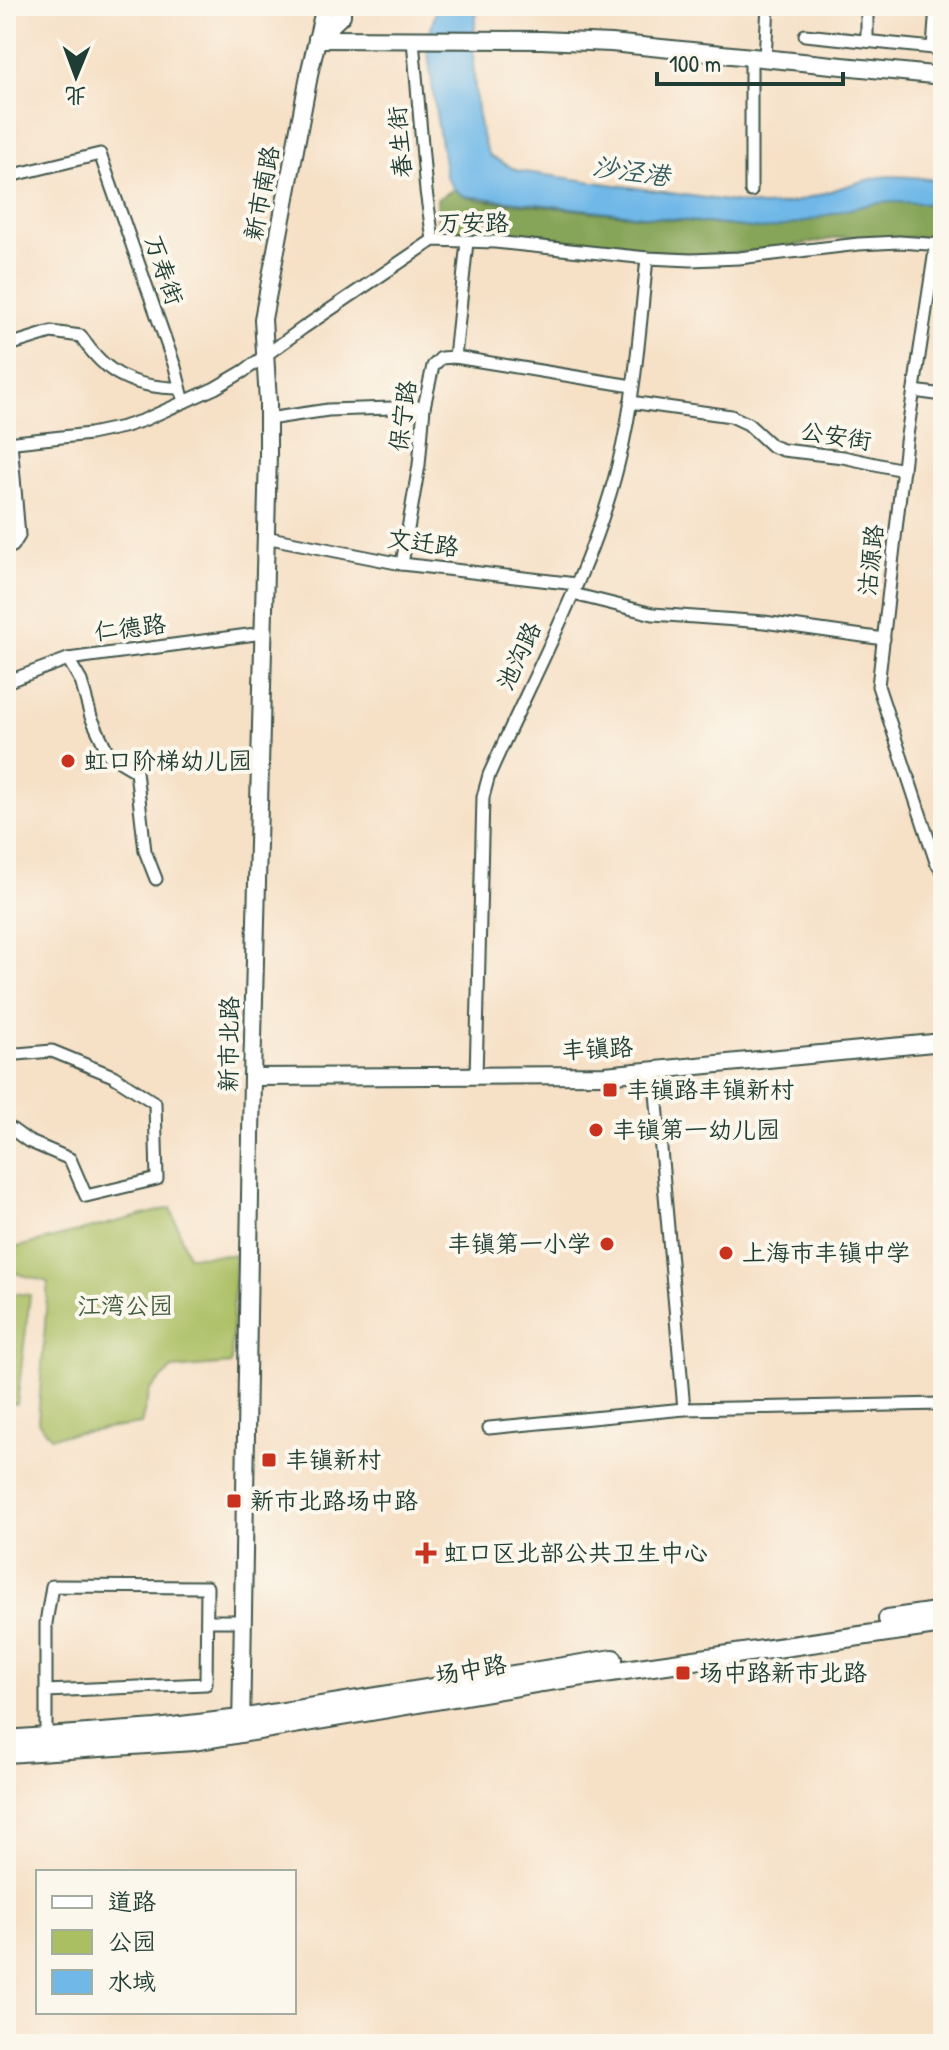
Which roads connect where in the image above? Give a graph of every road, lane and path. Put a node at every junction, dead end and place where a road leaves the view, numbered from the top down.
1 (325, 6) edge
2 (342, 6) edge
3 (768, 6) edge
4 (867, 6) edge
5 (936, 6) edge
6 (805, 35) dead end
7 (317, 39) junction
8 (420, 40) junction
9 (867, 41) junction
10 (938, 49) edge
11 (758, 57) junction
12 (943, 76) edge
13 (6, 173) edge
14 (751, 191) dead end
15 (433, 240) junction
16 (467, 242) junction
17 (940, 245) edge
18 (647, 258) junction
19 (6, 346) edge
20 (265, 356) junction
21 (455, 357) junction
22 (632, 386) junction
23 (180, 388) junction
24 (914, 391) junction
25 (943, 395) edge
26 (184, 402) junction
27 (630, 402) junction
28 (424, 407) junction
29 (268, 419) junction
30 (9, 443) edge
31 (903, 470) junction
32 (265, 537) junction
33 (6, 548) edge
34 (402, 564) junction
35 (574, 589) junction
36 (263, 633) junction
37 (884, 639) junction
38 (68, 659) junction
39 (6, 682) edge
40 (943, 871) edge
41 (156, 879) dead end
42 (943, 1042) edge
43 (6, 1055) edge
44 (654, 1070) junction
45 (252, 1077) junction
46 (476, 1077) junction
47 (6, 1125) edge
48 (943, 1404) edge
49 (684, 1409) junction
50 (489, 1428) dead end
51 (943, 1611) edge
52 (207, 1621) junction
53 (242, 1621) junction
54 (943, 1624) edge
55 (46, 1691) junction
56 (241, 1726) junction
57 (46, 1737) junction
58 (6, 1740) edge
59 (6, 1753) edge

1 - 7 street, 新市南路
2 - 7 street, 新市南路
3 - 11 street
4 - 9 street
5 - 10 street
6 - 9 street
7 - 8 street
7 - 20 street, 新市南路
8 - 11 street
8 - 15 street, 春生街
9 - 10 street
11 - 12 street
11 - 14 street
13 - 23 street, 万寿街
15 - 16 street, 万安路
15 - 20 street, 万安路
16 - 18 street, 万安路
16 - 21 street
17 - 18 street, 万安路
17 - 24 street, 沽源路
18 - 22 street, 池沟路
19 - 23 street
20 - 26 street, 万安路
20 - 29 street, 新市北路
21 - 22 street
21 - 28 street, 保宁路
22 - 27 street, 池沟路
23 - 26 street, 万寿街
24 - 25 street
24 - 31 street, 沽源路
26 - 30 street, 万安路
27 - 31 street, 公安街
27 - 35 street, 池沟路
28 - 29 street
28 - 34 street, 保宁路
29 - 32 street, 新市北路
30 - 33 street
31 - 37 street, 沽源路
32 - 34 street, 文迁路
32 - 36 street, 新市北路
34 - 35 street, 文迁路
35 - 37 street, 文迁路
35 - 46 street, 池沟路
36 - 38 street, 仁德路
36 - 45 street, 新市北路
37 - 40 street, 沽源路
38 - 39 street, 仁德路
38 - 41 street
42 - 44 street, 丰镇路
43 - 47 street
44 - 46 street, 丰镇路
44 - 49 street
45 - 46 street, 丰镇路
45 - 53 street, 新市北路
48 - 49 street
49 - 50 street
51 - 56 main road, 场中路
52 - 53 street
52 - 55 street
52 - 55 street
53 - 56 street, 新市北路
54 - 56 main road, 场中路
55 - 57 street
56 - 57 main road, 场中路
56 - 59 main road, 场中路
57 - 58 main road, 场中路

